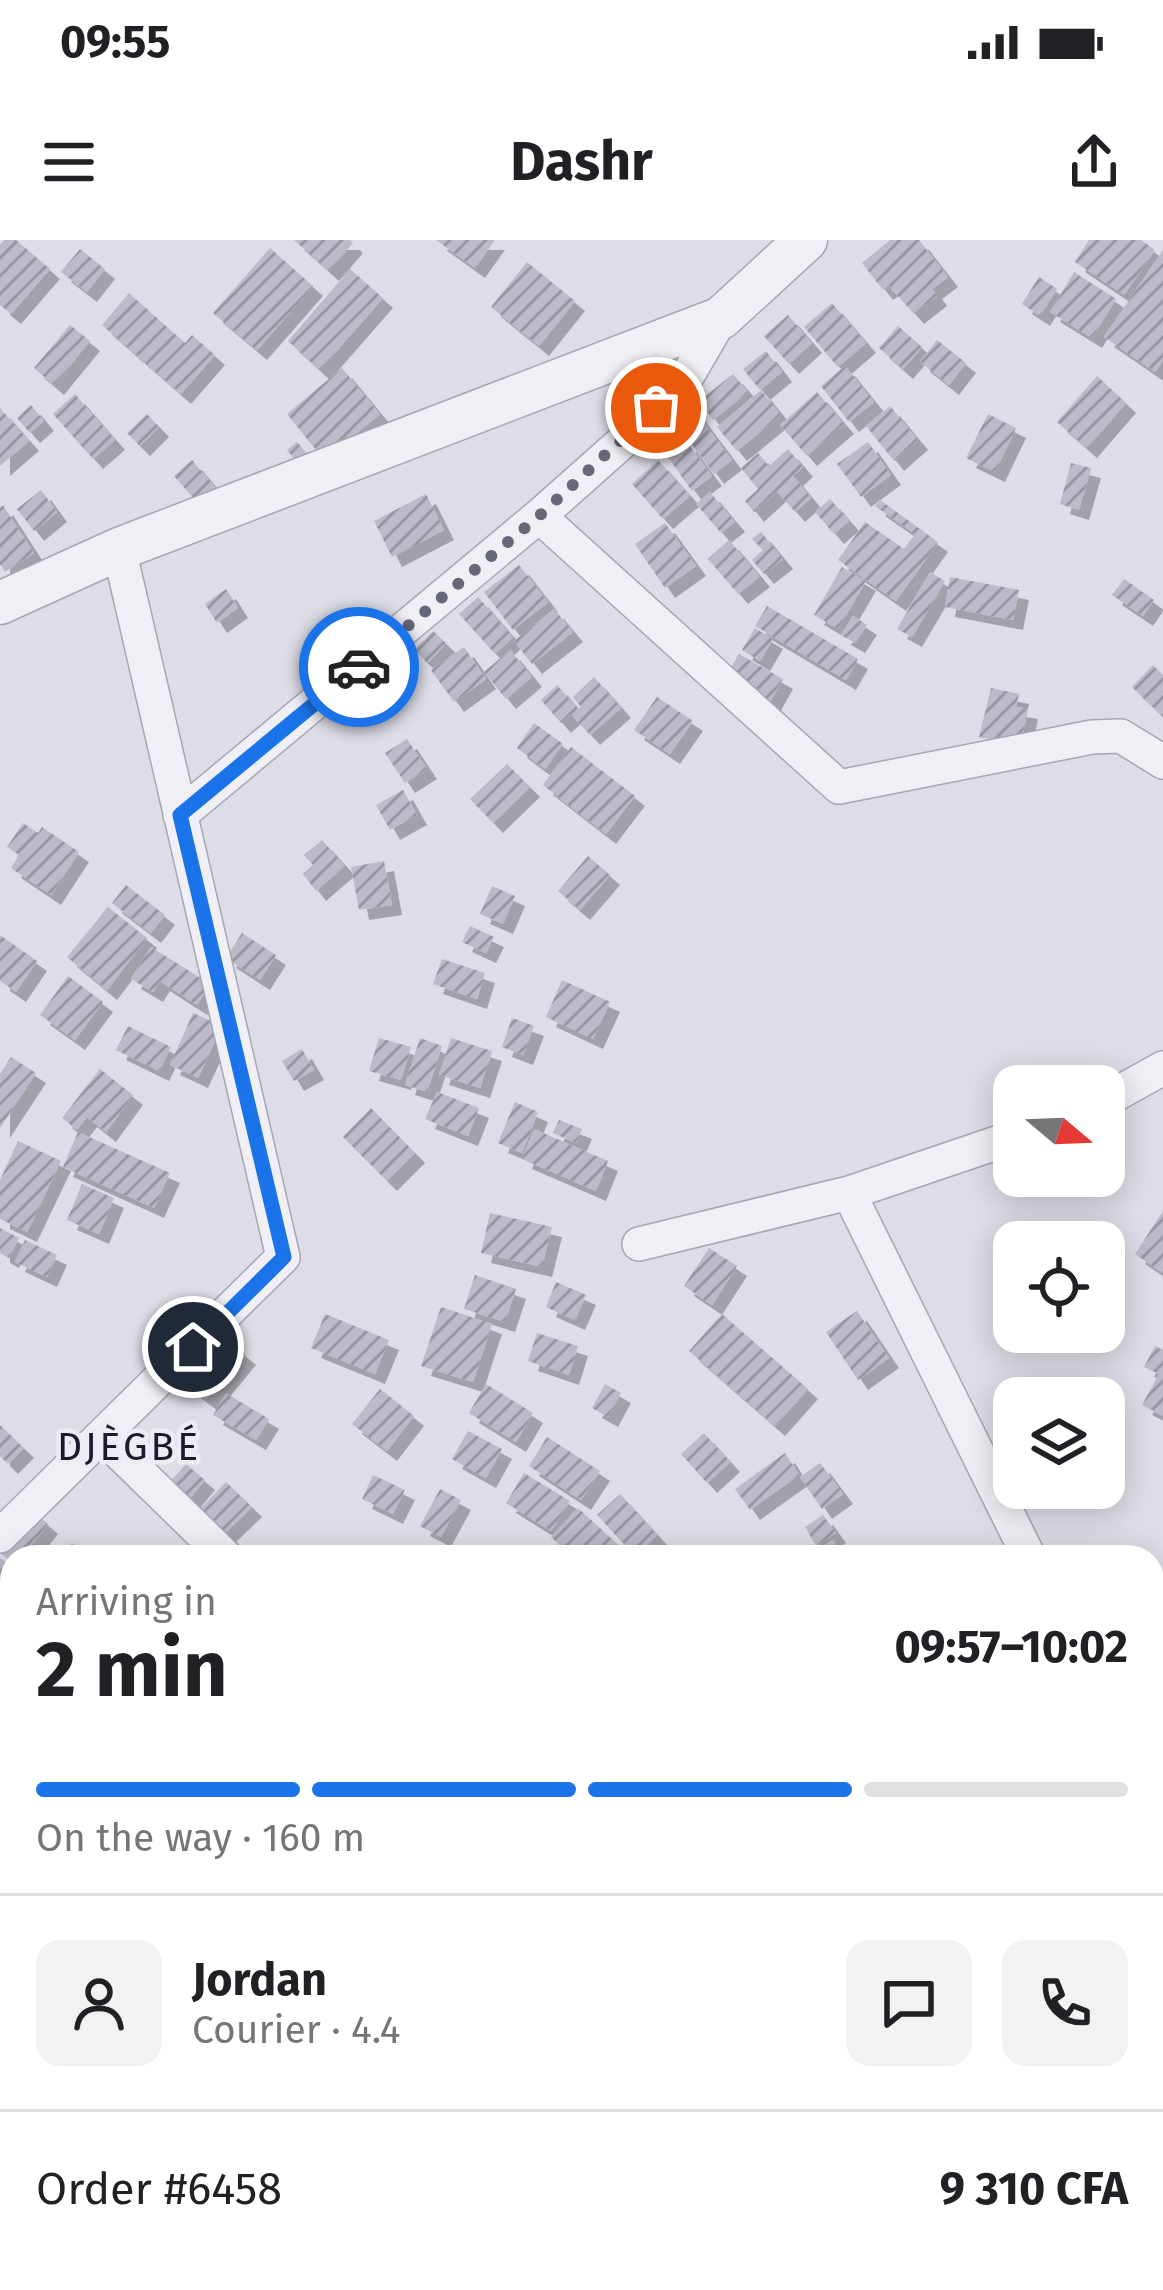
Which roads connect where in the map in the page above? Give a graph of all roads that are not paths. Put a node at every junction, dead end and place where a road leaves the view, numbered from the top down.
1 (806, 240) edge
2 (721, 318) junction
3 (539, 516) junction
4 (119, 549) junction
5 (0, 602) edge
6 (1163, 762) edge
7 (180, 815) junction
8 (1163, 1068) edge
9 (1125, 1089) edge
10 (993, 1144) edge
11 (849, 1193) junction
12 (639, 1244) dead end
13 (102, 1436) junction
14 (0, 1537) edge
15 (214, 1545) edge
16 (1023, 1545) edge

1 - 2 street
2 - 3 street
2 - 4 street
3 - 6 street
3 - 7 street
4 - 5 street
4 - 7 street
7 - 13 street
8 - 9 street
10 - 11 street
11 - 12 street
11 - 16 street
13 - 14 street
13 - 15 street

